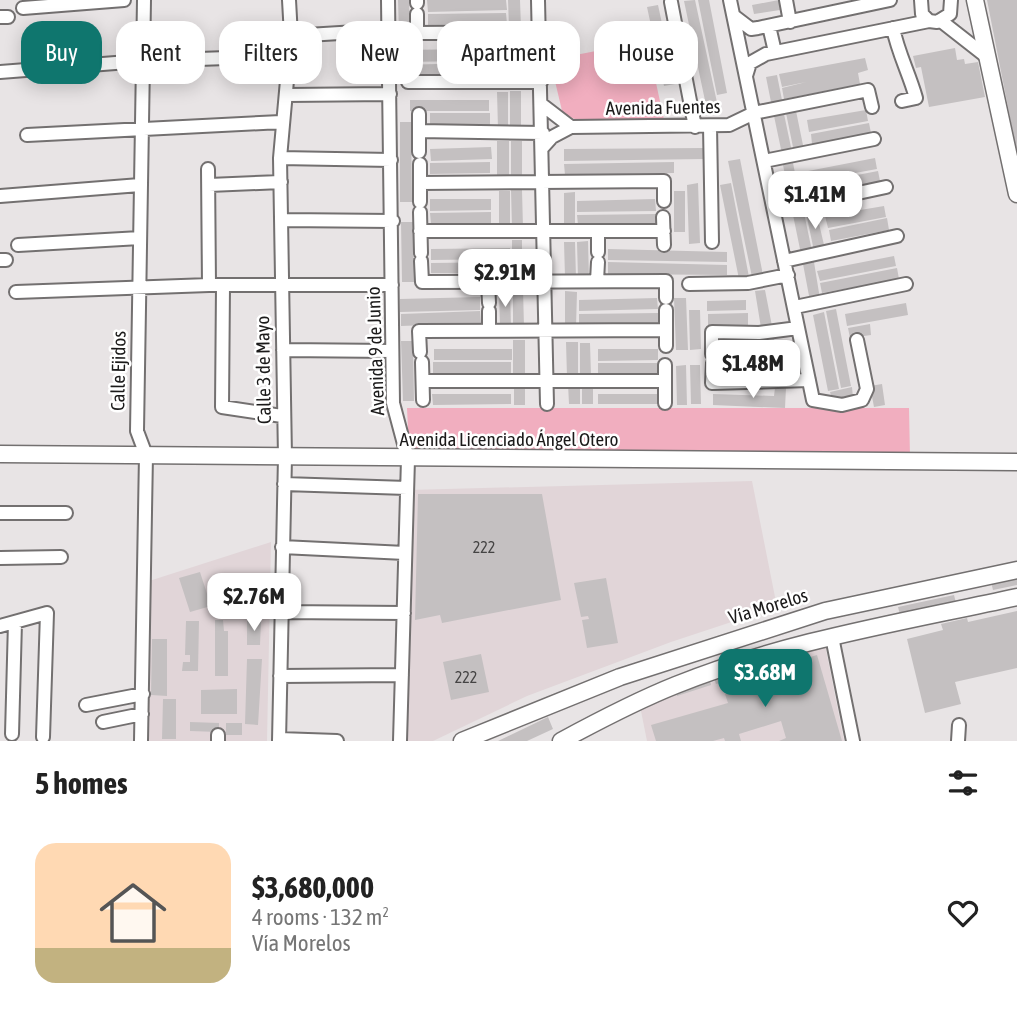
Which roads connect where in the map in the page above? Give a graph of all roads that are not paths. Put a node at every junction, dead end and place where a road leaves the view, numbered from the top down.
1 (124, 0) edge
2 (144, 0) edge
3 (289, 0) edge
4 (388, 0) edge
5 (538, 0) edge
6 (730, 0) edge
7 (786, 0) edge
8 (890, 0) edge
9 (921, 0) edge
10 (951, 0) edge
11 (975, 0) edge
12 (671, 2) dead end
13 (417, 6) edge
14 (23, 8) dead end
15 (733, 16) junction
16 (143, 21) edge
17 (290, 21) edge
18 (389, 21) edge
19 (539, 21) edge
20 (935, 21) junction
21 (790, 22) junction
22 (769, 26) junction
23 (893, 28) junction
24 (437, 33) edge
25 (775, 52) junction
26 (987, 57) junction
27 (116, 63) edge
28 (0, 72) edge
29 (746, 77) junction
30 (141, 84) edge
31 (287, 84) edge
32 (390, 84) edge
33 (541, 84) edge
34 (390, 94) junction
35 (286, 95) junction
36 (902, 101) dead end
37 (541, 104) junction
38 (872, 107) dead end
39 (754, 113) junction
40 (419, 114) dead end
41 (281, 122) junction
42 (710, 126) junction
43 (140, 127) junction
44 (571, 127) junction
45 (695, 127) junction
46 (419, 131) junction
47 (27, 135) dead end
48 (874, 139) dead end
49 (543, 140) junction
50 (280, 159) junction
51 (391, 160) junction
52 (764, 161) junction
53 (208, 169) dead end
54 (542, 182) junction
55 (281, 183) junction
56 (420, 183) junction
57 (140, 185) junction
58 (209, 185) junction
59 (886, 187) dead end
60 (1017, 194) edge
61 (6, 196) edge
62 (664, 201) dead end
63 (774, 211) junction
64 (663, 217) dead end
65 (282, 220) junction
66 (393, 221) junction
67 (420, 231) junction
68 (664, 231) junction
69 (543, 232) junction
70 (598, 232) junction
71 (897, 236) dead end
72 (140, 238) junction
73 (712, 242) dead end
74 (18, 245) dead end
75 (664, 245) dead end
76 (785, 261) junction
77 (788, 275) junction
78 (488, 281) junction
79 (544, 281) junction
80 (597, 281) junction
81 (689, 284) dead end
82 (906, 284) dead end
83 (392, 285) junction
84 (139, 286) junction
85 (216, 286) junction
86 (281, 286) junction
87 (16, 292) dead end
88 (794, 307) junction
89 (799, 328) junction
90 (489, 330) junction
91 (666, 330) junction
92 (545, 331) junction
93 (857, 340) dead end
94 (666, 346) dead end
95 (283, 350) junction
96 (392, 351) junction
97 (665, 365) dead end
98 (546, 380) junction
99 (809, 380) junction
100 (423, 381) junction
101 (665, 381) junction
102 (423, 400) dead end
103 (547, 404) dead end
104 (665, 404) dead end
105 (282, 416) junction
106 (0, 454) edge
107 (146, 455) junction
108 (285, 457) junction
109 (408, 459) junction
110 (1017, 462) edge
111 (284, 484) junction
112 (407, 488) junction
113 (0, 513) edge
114 (66, 513) dead end
115 (282, 547) junction
116 (405, 553) junction
117 (61, 557) dead end
118 (0, 558) edge
119 (1017, 570) edge
120 (1017, 597) edge
121 (281, 612) junction
122 (404, 613) junction
123 (15, 622) junction
124 (0, 626) edge
125 (832, 637) junction
126 (402, 675) junction
127 (280, 677) junction
128 (143, 694) junction
129 (86, 705) dead end
130 (142, 714) junction
131 (103, 722) dead end
132 (959, 725) dead end
133 (12, 734) dead end
134 (43, 737) dead end
135 (279, 740) edge
136 (854, 740) edge
137 (141, 741) edge
138 (337, 741) edge
139 (400, 741) edge
140 (462, 741) edge
141 (561, 741) edge
142 (958, 741) edge

1 - 14 street
2 - 16 street, Calle Ejidos
3 - 17 street, Calle 3 de Mayo
4 - 18 street, Avenida 9 de Junio
5 - 19 street
6 - 15 street
7 - 21 street
8 - 21 street
9 - 20 street
10 - 20 street
11 - 26 main road
12 - 45 street
13 - 24 street
15 - 22 street
15 - 29 street
20 - 23 street
20 - 26 street
21 - 22 street
22 - 25 street
23 - 25 street
23 - 36 street
25 - 29 street
26 - 60 main road
27 - 28 street
29 - 39 street
30 - 43 street, Calle Ejidos
31 - 35 street, Calle 3 de Mayo
32 - 34 street, Avenida 9 de Junio
33 - 37 street
34 - 35 street
34 - 51 street, Avenida 9 de Junio
35 - 41 street, Calle 3 de Mayo
37 - 44 street
37 - 49 street
38 - 39 street, Avenida Fuentes
39 - 42 street, Avenida Fuentes
39 - 52 street
40 - 46 street
41 - 43 street
41 - 50 street, Calle 3 de Mayo
42 - 45 street, Avenida Fuentes
42 - 73 street
43 - 47 street
43 - 57 street, Calle Ejidos
44 - 45 street, Avenida Fuentes
44 - 49 street
46 - 49 street
46 - 56 street
48 - 52 street
49 - 54 street
50 - 51 street
50 - 55 street, Calle 3 de Mayo
51 - 66 street, Avenida 9 de Junio
52 - 63 street
53 - 58 street
54 - 56 street
54 - 62 street
54 - 69 street
55 - 58 street
55 - 65 street, Calle 3 de Mayo
56 - 67 street
57 - 61 street
57 - 72 street, Calle Ejidos
58 - 85 street
59 - 63 street
63 - 76 street
64 - 68 street
65 - 66 street
65 - 86 street, Calle 3 de Mayo
66 - 83 street, Avenida 9 de Junio
67 - 69 street
67 - 78 street
68 - 70 street
68 - 75 street
69 - 70 street
69 - 79 street
70 - 80 street
71 - 76 street
72 - 74 street
72 - 84 street, Calle Ejidos
76 - 77 street
77 - 81 street
77 - 88 street
78 - 79 street
78 - 90 street
79 - 80 street
79 - 92 street
80 - 91 street
82 - 88 street
83 - 86 street
83 - 96 street, Avenida 9 de Junio
84 - 85 street
84 - 87 street
84 - 107 street, Calle Ejidos
85 - 86 street
85 - 105 street
86 - 95 street, Calle 3 de Mayo
88 - 89 street
89 - 99 street
89 - 99 street
90 - 92 street
90 - 100 street
91 - 92 street
91 - 94 street
92 - 98 street
93 - 99 street
95 - 96 street
95 - 105 street, Calle 3 de Mayo
96 - 109 street, Avenida 9 de Junio
97 - 101 street
98 - 100 street
98 - 101 street
98 - 103 street
100 - 102 street
101 - 104 street
105 - 108 street, Calle 3 de Mayo
106 - 107 main road, Avenida Licenciado Ángel Otero
107 - 108 main road, Avenida Licenciado Ángel Otero
107 - 128 street, Calle Ejidos
108 - 109 main road, Avenida Licenciado Ángel Otero
108 - 111 street, Calle 3 de Mayo
109 - 110 main road, Avenida Licenciado Ángel Otero
109 - 112 street, Avenida 9 de Junio
111 - 112 street
111 - 115 street, Calle 3 de Mayo
112 - 116 street, Avenida 9 de Junio
113 - 114 street
115 - 116 street
115 - 121 street, Calle 3 de Mayo
116 - 122 street, Avenida 9 de Junio
117 - 118 street
119 - 140 main road, Vía Morelos
120 - 125 main road
121 - 122 street
121 - 127 street, Calle 3 de Mayo
122 - 126 street, Avenida 9 de Junio
123 - 124 street
123 - 133 street
123 - 134 street
125 - 136 street
125 - 141 main road
126 - 127 street
126 - 139 street, Avenida 9 de Junio
127 - 135 street, Calle 3 de Mayo
128 - 129 street
128 - 130 street, Calle Ejidos
130 - 131 street
130 - 137 street, Calle Ejidos
132 - 142 street
135 - 138 street

